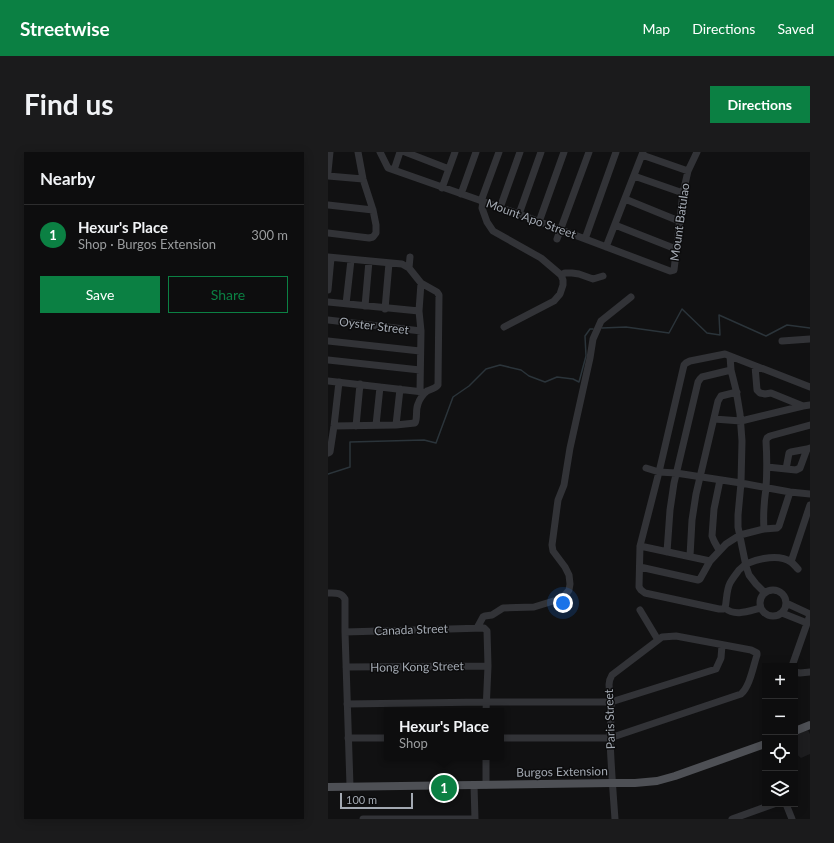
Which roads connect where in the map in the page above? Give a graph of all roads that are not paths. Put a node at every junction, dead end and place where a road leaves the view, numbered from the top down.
1 (330, 152) edge
2 (358, 152) edge
3 (380, 152) edge
4 (400, 152) edge
5 (405, 152) edge
6 (455, 152) edge
7 (476, 152) edge
8 (499, 152) edge
9 (520, 152) edge
10 (541, 152) edge
11 (564, 152) edge
12 (589, 152) edge
13 (616, 152) edge
14 (697, 152) edge
15 (642, 154) edge
16 (391, 169) junction
17 (449, 169) junction
18 (688, 171) junction
19 (328, 172) edge
20 (328, 176) edge
21 (634, 176) junction
22 (363, 179) junction
23 (442, 188) junction
24 (683, 193) junction
25 (461, 194) junction
26 (625, 199) junction
27 (482, 202) junction
28 (328, 205) edge
29 (500, 208) junction
30 (374, 210) junction
31 (519, 214) junction
32 (679, 221) junction
33 (539, 222) junction
34 (614, 225) junction
35 (561, 230) junction
36 (328, 233) edge
37 (557, 239) dead end
38 (585, 239) junction
39 (606, 247) junction
40 (676, 249) junction
41 (410, 257) dead end
42 (330, 258) edge
43 (351, 260) junction
44 (369, 261) junction
45 (389, 263) junction
46 (409, 268) junction
47 (674, 270) joint
48 (561, 275) junction
49 (602, 276) dead end
50 (421, 283) junction
51 (328, 290) edge
52 (630, 297) dead end
53 (328, 302) edge
54 (346, 304) junction
55 (365, 306) junction
56 (385, 309) junction
57 (419, 311) junction
58 (328, 320) edge
59 (504, 327) dead end
60 (421, 331) junction
61 (810, 339) edge
62 (328, 341) edge
63 (782, 341) dead end
64 (420, 351) junction
65 (730, 356) junction
66 (328, 360) edge
67 (755, 366) junction
68 (420, 370) junction
69 (731, 370) junction
70 (328, 381) edge
71 (339, 382) junction
72 (360, 384) junction
73 (380, 387) junction
74 (810, 387) edge
75 (400, 389) junction
76 (423, 391) junction
77 (737, 392) junction
78 (806, 406) edge
79 (714, 420) junction
80 (741, 421) junction
81 (376, 425) junction
82 (396, 425) junction
83 (810, 425) edge
84 (334, 426) junction
85 (356, 426) junction
86 (809, 448) edge
87 (329, 453) edge
88 (767, 467) junction
89 (646, 468) dead end
90 (786, 469) junction
91 (660, 472) junction
92 (676, 473) junction
93 (700, 477) junction
94 (720, 480) junction
95 (741, 483) junction
96 (766, 488) junction
97 (790, 492) junction
98 (810, 494) edge
99 (810, 505) edge
100 (764, 529) junction
101 (740, 535) junction
102 (640, 546) junction
103 (719, 550) junction
104 (667, 552) junction
105 (690, 556) junction
106 (710, 561) junction
107 (791, 562) junction
108 (746, 566) junction
109 (640, 567) junction
110 (798, 569) dead end
111 (328, 593) edge
112 (765, 593) junction
113 (786, 603) junction
114 (725, 608) junction
115 (761, 608) junction
116 (640, 610) dead end
117 (782, 613) junction
118 (810, 614) edge
119 (807, 622) junction
120 (477, 628) junction
121 (345, 632) junction
122 (807, 633) edge
123 (658, 640) junction
124 (722, 645) junction
125 (793, 663) edge
126 (488, 666) junction
127 (346, 667) junction
128 (810, 672) edge
129 (798, 673) edge
130 (486, 702) junction
131 (611, 702) junction
132 (347, 704) junction
133 (486, 708) edge
134 (810, 725) edge
135 (798, 730) edge
136 (348, 738) junction
137 (384, 738) edge
138 (504, 738) edge
139 (610, 738) junction
140 (762, 746) edge
141 (486, 760) edge
142 (612, 783) junction
143 (474, 785) junction
144 (486, 785) junction
145 (328, 786) edge
146 (350, 786) junction
147 (766, 807) edge
148 (787, 807) edge
149 (363, 819) edge
150 (615, 819) edge
151 (732, 819) edge
152 (792, 819) edge

1 - 19 street
2 - 22 street
3 - 16 street
4 - 16 street
5 - 17 street
6 - 17 street
7 - 25 street
8 - 27 street
9 - 29 street
10 - 31 street
11 - 33 street
12 - 35 street
13 - 38 street
14 - 18 street, Mount Batulao
15 - 18 street
15 - 21 street
16 - 23 street, Mount Apo Street
17 - 23 street
18 - 24 street, Mount Batulao
20 - 22 street
21 - 24 street
21 - 26 street
22 - 30 street
23 - 25 street, Mount Apo Street
24 - 32 street, Mount Batulao
25 - 27 street, Mount Apo Street
26 - 32 street
26 - 34 street
27 - 29 street, Mount Apo Street
27 - 48 street
28 - 30 street
29 - 31 street, Mount Apo Street
30 - 36 street
31 - 33 street, Mount Apo Street
32 - 40 street, Mount Batulao
33 - 35 street, Mount Apo Street
34 - 39 street
34 - 40 street
35 - 37 street
35 - 38 street, Mount Apo Street
38 - 39 street, Mount Apo Street
39 - 47 street, Mount Apo Street
40 - 47 street, Mount Batulao
41 - 46 street
42 - 43 street
42 - 51 street
43 - 44 street
43 - 54 street
44 - 45 street
44 - 55 street
45 - 46 street
45 - 56 street
46 - 50 street
48 - 49 street
48 - 59 street
50 - 57 street
50 - 76 street
52 - 120 street
53 - 54 street
54 - 55 street
55 - 56 street
56 - 57 street
57 - 60 street
58 - 60 street, Oyster Street
60 - 64 street
61 - 63 street
62 - 64 street
64 - 68 street
65 - 67 street
65 - 69 street
65 - 91 street
66 - 68 street
67 - 74 street
67 - 78 street
68 - 76 street
69 - 77 street
69 - 92 street
70 - 71 street
71 - 72 street
71 - 84 street
72 - 73 street
72 - 85 street
73 - 75 street
73 - 81 street
75 - 76 street
75 - 82 street
76 - 82 street
77 - 79 street
77 - 80 street
78 - 80 street
79 - 80 street
79 - 93 street
80 - 95 street
81 - 82 street
81 - 85 street
83 - 88 street
84 - 85 street
84 - 87 street
86 - 90 street
86 - 90 street
88 - 90 street
88 - 96 street
89 - 91 street
91 - 92 street
91 - 102 street
92 - 93 street
92 - 104 street
93 - 94 street
93 - 105 street
94 - 95 street
94 - 103 street
95 - 96 street
95 - 101 street
96 - 97 street
96 - 100 street
97 - 98 street
97 - 100 street
99 - 107 street
100 - 101 street
101 - 103 street
101 - 108 street
102 - 104 street
102 - 109 street
103 - 106 street
104 - 105 street
105 - 106 street
106 - 109 street
107 - 108 street
107 - 110 street
108 - 112 street
108 - 114 street
109 - 114 street
111 - 121 street
112 - 113 street
112 - 115 street
113 - 117 street
113 - 118 street
114 - 115 street
115 - 117 street
116 - 123 street
117 - 119 street
118 - 119 street
119 - 122 street
120 - 121 street, Canada Street
120 - 126 street
121 - 127 street
122 - 125 street
123 - 124 street, Paris Street
123 - 131 street, Paris Street
124 - 131 street
124 - 139 street, Paris Street
126 - 127 street, Hong Kong Street
126 - 130 street
127 - 132 street
128 - 129 street
130 - 131 street
130 - 132 street
130 - 133 street
131 - 139 street, Paris Street
132 - 136 street
134 - 135 main road
136 - 137 street
136 - 146 street
138 - 139 street
139 - 142 street, Paris Street
140 - 142 main road, Burgos Extension
141 - 144 street
142 - 144 main road, Burgos Extension
142 - 150 street, Paris Street
143 - 144 main road, Burgos Extension
143 - 146 main road, Burgos Extension
143 - 149 street
145 - 146 main road, Burgos Extension
147 - 151 street
148 - 152 street

